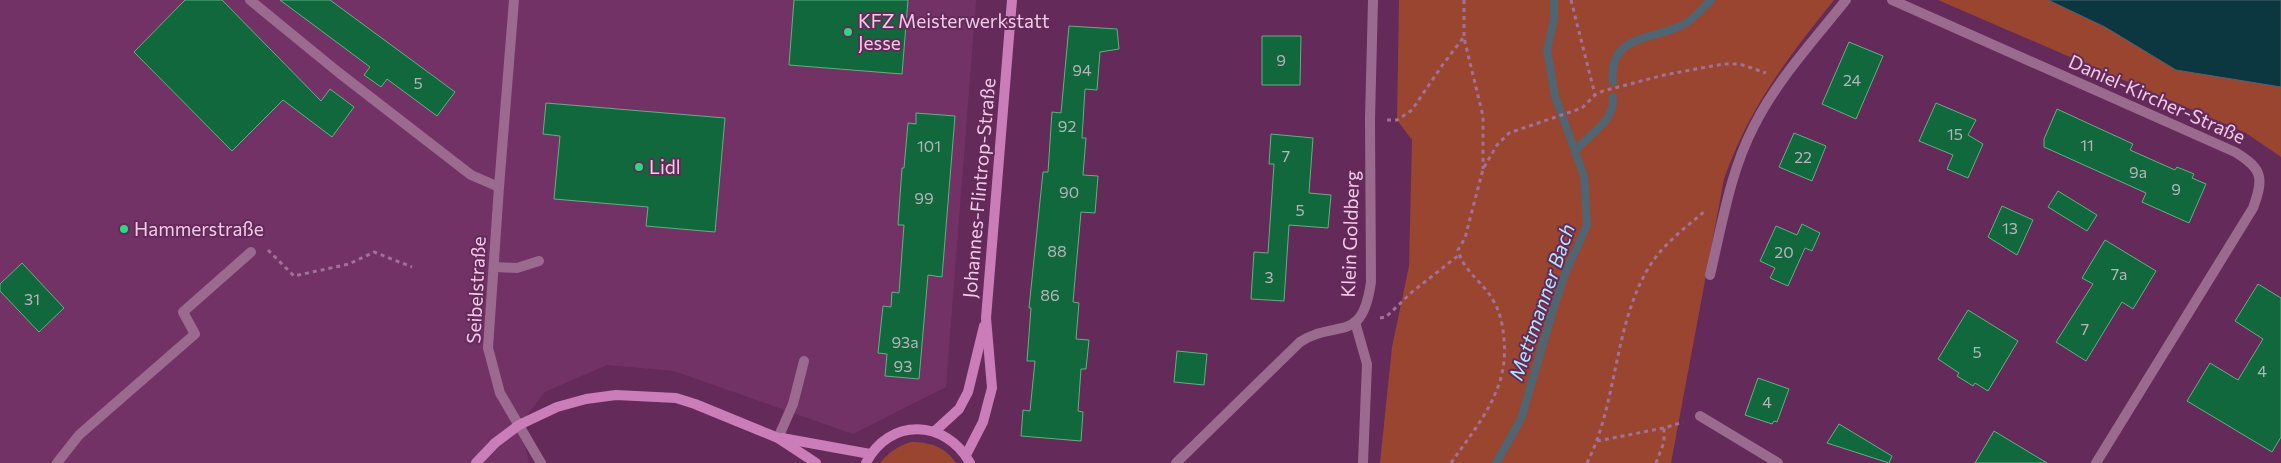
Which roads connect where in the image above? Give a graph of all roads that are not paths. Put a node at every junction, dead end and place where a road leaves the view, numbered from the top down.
1 (250, 0) edge
2 (514, 0) edge
3 (1012, 0) edge
4 (1373, 0) edge
5 (1846, 0) edge
6 (1892, 0) edge
7 (499, 187) junction
8 (251, 252) road end
9 (539, 261) dead end
10 (494, 267) junction
11 (1710, 275) dead end
12 (986, 318) junction
13 (1355, 322) junction
14 (804, 361) dead end
15 (1700, 416) road end
16 (519, 424) junction
17 (936, 431) junction
18 (778, 438) junction
19 (868, 459) edge
20 (968, 459) edge
21 (57, 463) edge
22 (476, 463) edge
23 (541, 463) edge
24 (816, 463) edge
25 (1176, 463) edge
26 (1363, 463) edge
27 (1778, 463) edge
28 (2096, 463) edge

1 - 7 street
2 - 7 street, Seibelstraße
3 - 12 main road, Johannes-Flintrop-Straße
4 - 13 street, Klein Goldberg
5 - 11 street
6 - 28 street, Daniel-Kircher-Straße
7 - 10 street, Seibelstraße
8 - 21 street
9 - 10 street
10 - 16 street, Seibelstraße
12 - 17 main road, Johannes-Flintrop-Straße
12 - 20 main road, Johannes-Flintrop-Straße
13 - 25 street, Klein Goldberg
13 - 26 street
14 - 18 street
15 - 27 street
16 - 18 main road
16 - 22 main road
16 - 23 street, Seibelstraße
17 - 19 main road, Johannes-Flintrop-Straße
17 - 20 main road, Johannes-Flintrop-Straße
18 - 19 main road
18 - 24 main road

